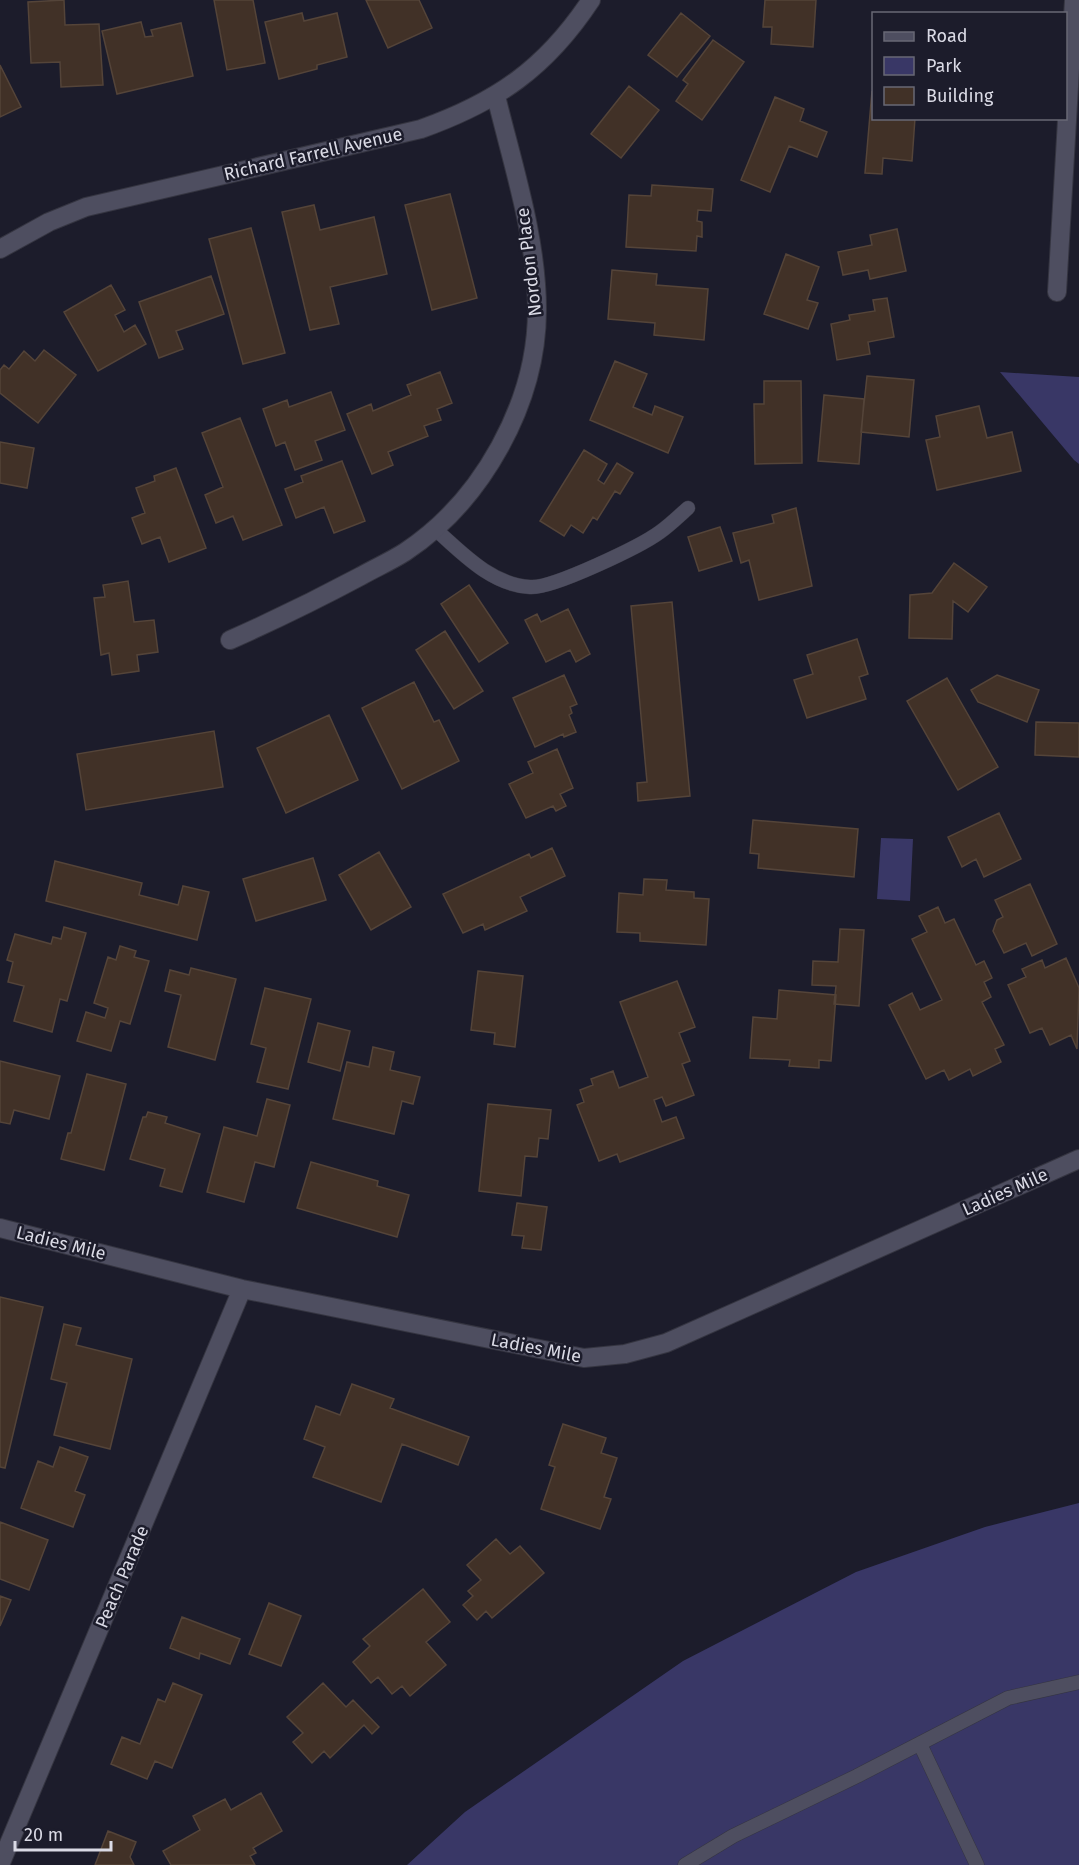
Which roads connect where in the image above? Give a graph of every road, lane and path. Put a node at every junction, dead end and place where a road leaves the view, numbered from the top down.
1 (591, 0) edge
2 (1074, 0) edge
3 (496, 96) junction
4 (0, 249) edge
5 (1057, 292) dead end
6 (688, 508) dead end
7 (434, 528) junction
8 (230, 640) dead end
9 (1079, 1159) edge
10 (0, 1228) edge
11 (242, 1289) junction
12 (1079, 1682) edge
13 (920, 1744) junction
14 (0, 1865) edge
15 (685, 1865) edge
16 (977, 1865) edge

1 - 3 main road, Richard Farrell Avenue
2 - 5 main road
3 - 4 main road, Richard Farrell Avenue
3 - 7 main road, Nordon Place
6 - 7 lane
7 - 8 main road, Nordon Place
9 - 11 main road, Ladies Mile
10 - 11 main road, Ladies Mile
11 - 14 main road, Peach Parade
12 - 13 lane
13 - 15 lane
13 - 16 lane

